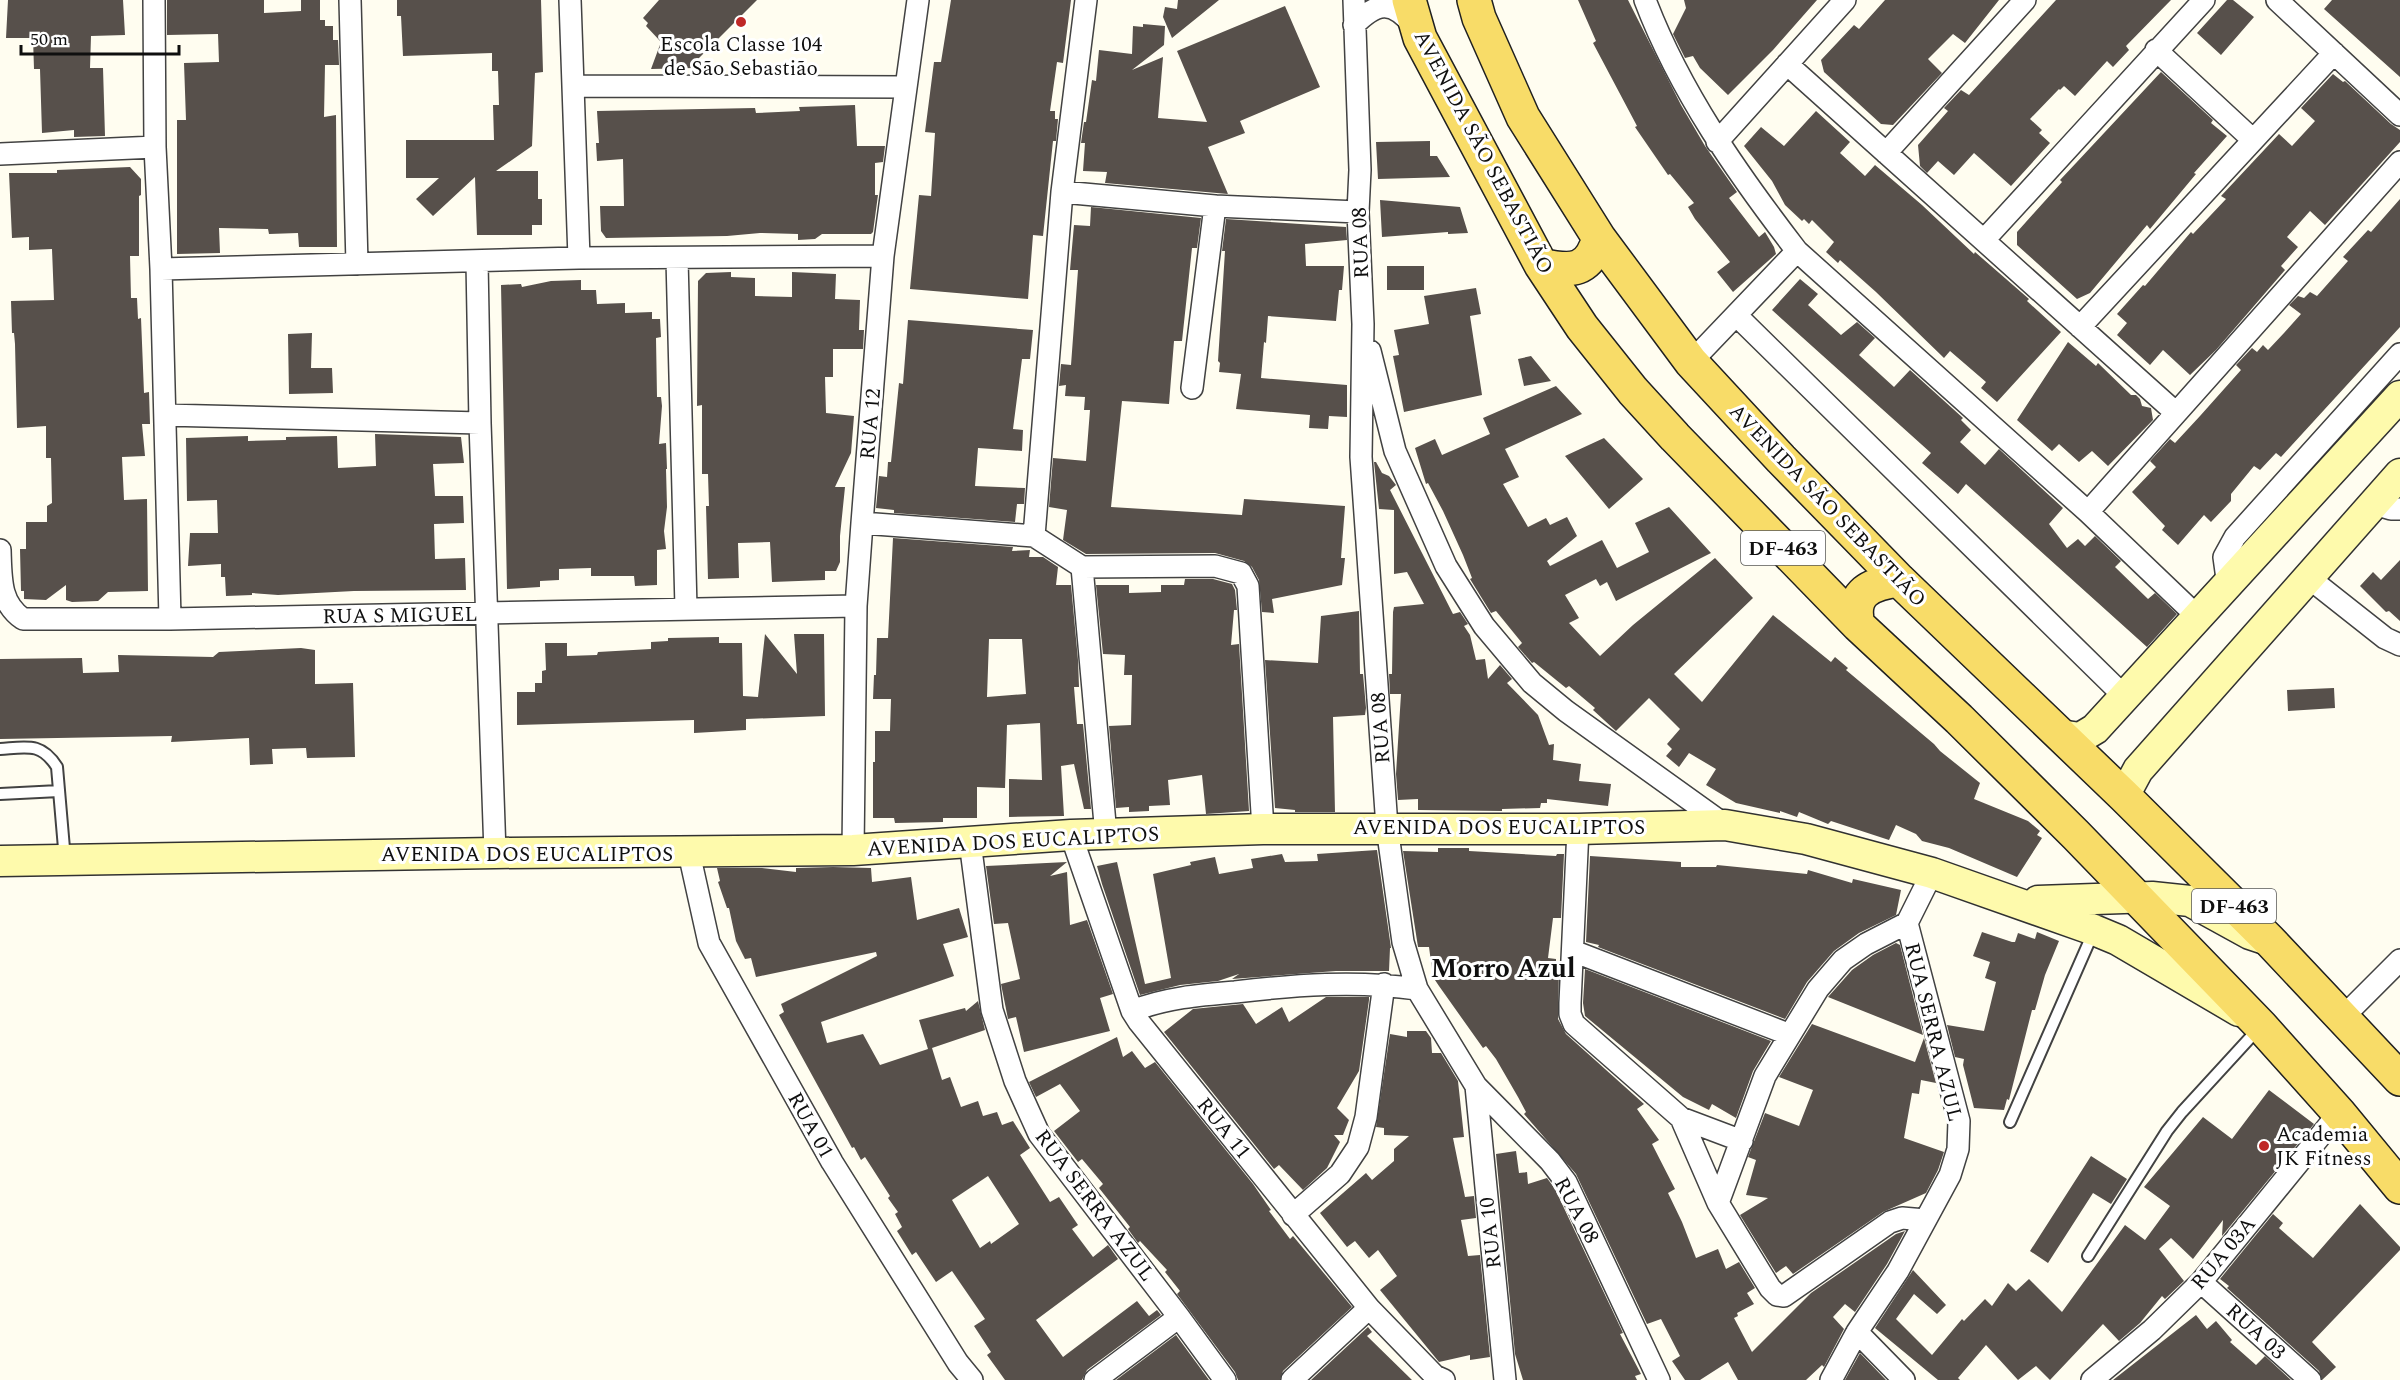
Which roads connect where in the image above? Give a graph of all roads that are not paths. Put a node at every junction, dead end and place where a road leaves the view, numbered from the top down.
1 (154, 0) edge
2 (350, 0) edge
3 (570, 0) edge
4 (918, 0) edge
5 (1086, 0) edge
6 (1354, 0) edge
7 (1409, 0) edge
8 (1474, 0) edge
9 (1845, 0) edge
10 (2025, 0) edge
11 (2204, 0) edge
12 (2277, 0) edge
13 (1652, 4) edge
14 (1354, 25) junction
15 (1420, 38) junction
16 (2156, 50) junction
17 (2334, 53) junction
18 (1787, 64) junction
19 (573, 86) junction
20 (906, 87) junction
21 (2400, 115) edge
22 (2252, 139) junction
23 (1717, 142) junction
24 (155, 147) junction
25 (1886, 153) junction
26 (0, 154) edge
27 (2400, 162) edge
28 (1062, 192) junction
29 (1215, 206) junction
30 (1358, 212) junction
31 (1599, 238) junction
32 (1984, 240) junction
33 (1797, 250) junction
34 (883, 256) junction
35 (579, 258) junction
36 (677, 259) junction
37 (477, 262) junction
38 (357, 264) junction
39 (1541, 265) junction
40 (161, 269) junction
41 (1736, 315) junction
42 (1364, 324) junction
43 (2080, 327) junction
44 (2400, 354) edge
45 (1691, 362) junction
46 (1192, 388) dead end
47 (2400, 396) edge
48 (2175, 412) junction
49 (165, 415) junction
50 (480, 423) junction
51 (1395, 451) junction
52 (1361, 457) junction
53 (2400, 474) edge
54 (2387, 507) edge
55 (2088, 512) junction
56 (862, 523) junction
57 (1034, 536) junction
58 (0, 550) edge
59 (1082, 567) junction
60 (2309, 578) junction
61 (1899, 580) junction
62 (2228, 586) junction
63 (856, 606) junction
64 (686, 608) junction
65 (487, 614) junction
66 (2199, 618) junction
67 (170, 619) junction
68 (1858, 625) junction
69 (2400, 645) edge
70 (2125, 697) junction
71 (2060, 735) junction
72 (0, 749) edge
73 (59, 791) junction
74 (0, 794) edge
75 (2124, 796) junction
76 (1725, 825) junction
77 (1387, 827) junction
78 (1263, 829) junction
79 (1578, 829) junction
80 (1071, 835) junction
81 (1106, 835) junction
82 (969, 842) junction
83 (854, 850) junction
84 (495, 853) junction
85 (688, 853) junction
86 (65, 860) junction
87 (0, 861) edge
88 (1932, 873) junction
89 (2137, 899) junction
90 (2016, 902) junction
91 (1907, 923) junction
92 (2094, 930) junction
93 (2270, 941) junction
94 (1573, 951) junction
95 (2400, 960) edge
96 (1384, 984) junction
97 (1417, 989) junction
98 (1132, 1011) junction
99 (2343, 1017) junction
100 (2259, 1024) junction
101 (1788, 1034) junction
102 (2400, 1079) edge
103 (1476, 1086) junction
104 (2339, 1113) junction
105 (1681, 1118) junction
106 (2010, 1122) dead end
107 (1742, 1141) junction
108 (2389, 1157) edge
109 (2400, 1187) edge
110 (1718, 1203) junction
111 (1293, 1215) junction
112 (1924, 1220) junction
113 (2088, 1256) dead end
114 (2201, 1282) junction
115 (1369, 1308) junction
116 (1179, 1317) junction
117 (1857, 1332) junction
118 (972, 1380) edge
119 (1095, 1380) edge
120 (1225, 1380) edge
121 (1292, 1380) edge
122 (1444, 1380) edge
123 (1505, 1380) edge
124 (1659, 1380) edge
125 (1831, 1380) edge
126 (1904, 1380) edge
127 (2092, 1380) edge
128 (2310, 1380) edge

1 - 24 street
2 - 38 street
3 - 19 street
4 - 20 street, RUA 12
5 - 28 street
6 - 14 street, RUA 08
7 - 15 main road, AVENIDA SÃO SEBASTIÃO / DF-463
8 - 31 main road, AVENIDA SÃO SEBASTIÃO / DF-463
9 - 18 street
10 - 25 street
11 - 16 street
12 - 17 street
13 - 23 street
14 - 15 street
14 - 30 street, RUA 08
15 - 39 main road, AVENIDA SÃO SEBASTIÃO / DF-463
16 - 22 street
16 - 32 street
17 - 21 street
17 - 22 street
18 - 23 street
18 - 25 street
19 - 20 street
19 - 35 street
20 - 34 street, RUA 12
22 - 43 street
23 - 33 street
24 - 26 street
24 - 40 street
25 - 32 street
27 - 48 street
28 - 29 street
28 - 57 street
29 - 30 street
29 - 46 street
30 - 42 street, RUA 08
31 - 39 main road
31 - 45 main road, AVENIDA SÃO SEBASTIÃO / DF-463
32 - 43 street
33 - 41 street
33 - 55 street
34 - 36 street
34 - 56 street, RUA 12
35 - 36 street
35 - 37 street
36 - 64 street
37 - 38 street
37 - 50 street
38 - 40 street
39 - 68 main road, AVENIDA SÃO SEBASTIÃO / DF-463
40 - 49 street
41 - 45 street
41 - 70 street
42 - 51 street
42 - 52 street, RUA 08
43 - 48 street
44 - 62 street
45 - 61 main road, AVENIDA SÃO SEBASTIÃO / DF-463
47 - 62 street
48 - 55 street
49 - 50 street
49 - 67 street
50 - 65 street
51 - 52 street
51 - 76 street
52 - 77 street, RUA 08
53 - 54 street
54 - 60 street
55 - 66 street
56 - 57 street
56 - 63 street, RUA 12
57 - 59 street
58 - 67 street, RUA S MIGUEL
59 - 78 street
59 - 81 street
60 - 69 street
60 - 75 street
61 - 68 main road
61 - 71 main road, AVENIDA SÃO SEBASTIÃO / DF-463
62 - 66 street
63 - 64 street, RUA S MIGUEL
63 - 83 street, RUA 12
64 - 65 street, RUA S MIGUEL
65 - 67 street, RUA S MIGUEL
65 - 84 street
66 - 70 street
68 - 89 main road, AVENIDA SÃO SEBASTIÃO / DF-463
70 - 71 street
71 - 75 main road, AVENIDA SÃO SEBASTIÃO / DF-463
72 - 73 lane
73 - 74 lane
73 - 86 lane
75 - 93 main road, AVENIDA SÃO SEBASTIÃO / DF-463
76 - 79 street, AVENIDA DOS EUCALIPTOS
76 - 88 street, AVENIDA DOS EUCALIPTOS
77 - 78 street, AVENIDA DOS EUCALIPTOS
77 - 79 street, AVENIDA DOS EUCALIPTOS
77 - 97 street, RUA 08
78 - 81 street, AVENIDA DOS EUCALIPTOS
79 - 94 street
80 - 81 street, AVENIDA DOS EUCALIPTOS
80 - 82 street, AVENIDA DOS EUCALIPTOS
80 - 98 street, RUA 11
82 - 83 street, AVENIDA DOS EUCALIPTOS
82 - 116 street, RUA SERRA AZUL
83 - 85 street, AVENIDA DOS EUCALIPTOS
84 - 85 street, AVENIDA DOS EUCALIPTOS
84 - 86 street, AVENIDA DOS EUCALIPTOS
85 - 118 street, RUA 01
86 - 87 street, AVENIDA DOS EUCALIPTOS
88 - 90 street, AVENIDA DOS EUCALIPTOS
88 - 91 street, RUA SERRA AZUL
89 - 90 street, AVENIDA SÃO SEBASTIÃO
89 - 93 street, AVENIDA SÃO SEBASTIÃO
89 - 100 main road, AVENIDA SÃO SEBASTIÃO / DF-463
90 - 92 street, AVENIDA SÃO SEBASTIÃO
91 - 101 street
91 - 112 street, RUA SERRA AZUL
92 - 100 street, AVENIDA SÃO SEBASTIÃO
92 - 106 lane
93 - 99 main road, AVENIDA SÃO SEBASTIÃO / DF-463
94 - 101 street
94 - 105 street
95 - 99 street
96 - 97 street
96 - 98 street
96 - 111 street
97 - 103 street, RUA 08
98 - 111 street, RUA 11
99 - 102 main road, AVENIDA SÃO SEBASTIÃO / DF-463
100 - 104 main road, AVENIDA SÃO SEBASTIÃO / DF-463
100 - 113 lane
101 - 107 street
103 - 123 street, RUA 10
103 - 124 street, RUA 08
104 - 108 main road, AVENIDA SÃO SEBASTIÃO / DF-463
104 - 114 street, RUA 03A
105 - 107 street
105 - 110 street
107 - 110 street
108 - 109 main road, AVENIDA SÃO SEBASTIÃO / DF-463
110 - 112 street
111 - 115 street, RUA 11
112 - 117 street, RUA SERRA AZUL
114 - 127 street, RUA 03A
114 - 128 street, RUA 03
115 - 121 street
115 - 122 street, RUA 11
116 - 119 street
116 - 120 street, RUA SERRA AZUL
117 - 125 street, RUA SERRA AZUL
117 - 126 street

